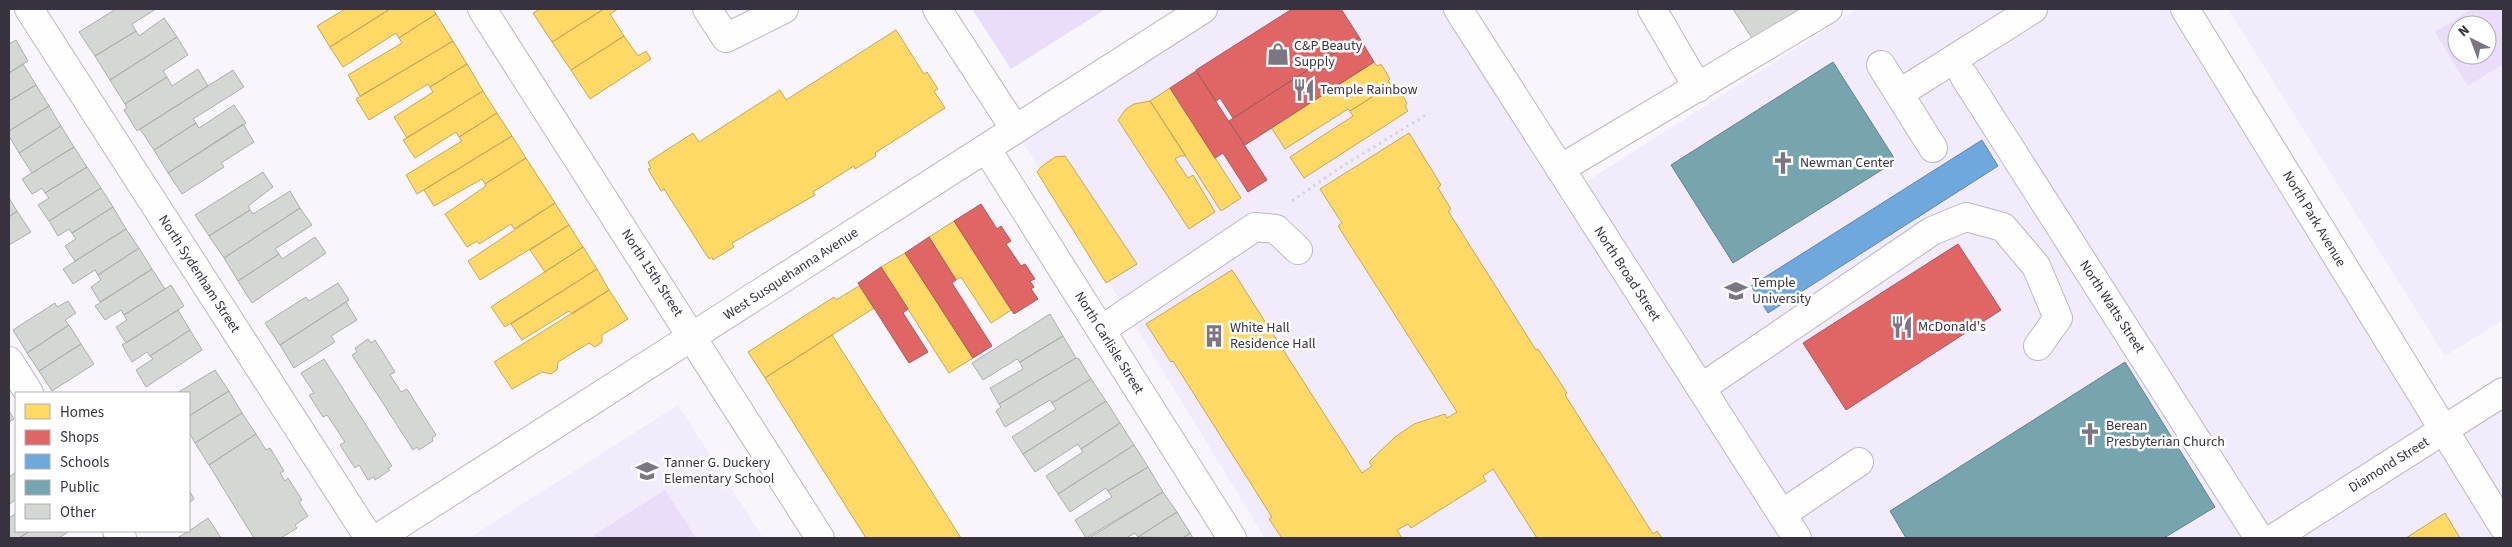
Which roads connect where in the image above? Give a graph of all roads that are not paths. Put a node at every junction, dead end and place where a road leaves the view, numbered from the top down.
1 (29, 9) edge
2 (482, 9) edge
3 (707, 9) edge
4 (784, 9) edge
5 (937, 9) edge
6 (1204, 9) edge
7 (1458, 9) edge
8 (1652, 9) edge
9 (1828, 9) edge
10 (2033, 9) edge
11 (2186, 9) edge
12 (1881, 65) dead end
13 (1964, 76) dead end
14 (1698, 88) junction
15 (1900, 93) junction
16 (1015, 129) junction
17 (986, 148) junction
18 (1932, 148) dead end
19 (1560, 170) junction
20 (1298, 250) dead end
21 (1100, 330) junction
22 (693, 337) junction
23 (2038, 346) dead end
24 (9, 361) edge
25 (1701, 388) junction
26 (28, 392) edge
27 (2503, 392) edge
28 (2444, 430) junction
29 (1859, 462) dead end
30 (1782, 514) junction
31 (2503, 526) edge
32 (369, 538) edge
33 (378, 538) edge
34 (820, 538) edge
35 (1232, 538) edge
36 (1797, 538) edge
37 (2260, 538) edge
38 (2274, 538) edge

1 - 32 street, North Sydenham Street
2 - 22 street, North 15th Street
3 - 4 street
5 - 16 street
6 - 16 street, West Susquehanna Avenue
7 - 19 street, North Broad Street
8 - 14 street
9 - 14 street
10 - 15 street
11 - 28 street, North Park Avenue
12 - 15 street
13 - 37 street, North Watts Street
14 - 19 street
15 - 18 street
16 - 17 street, West Susquehanna Avenue
17 - 21 street, North Carlisle Street
17 - 22 street, West Susquehanna Avenue
19 - 25 street, North Broad Street
20 - 21 street
21 - 35 street, North Carlisle Street
22 - 33 street, West Susquehanna Avenue
22 - 34 street, North 15th Street
23 - 25 street
24 - 26 street
25 - 30 street, North Broad Street
27 - 28 street, Diamond Street
28 - 31 street, North Park Avenue
28 - 38 street, Diamond Street
29 - 30 street
30 - 36 street, North Broad Street

